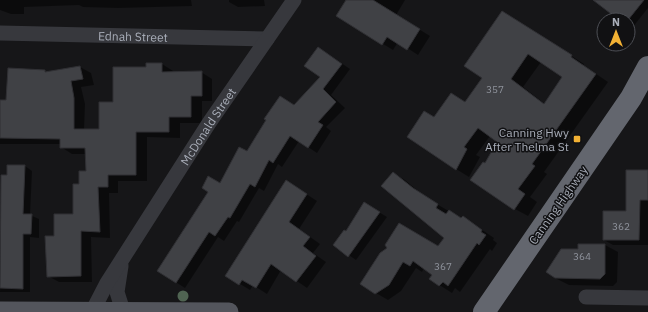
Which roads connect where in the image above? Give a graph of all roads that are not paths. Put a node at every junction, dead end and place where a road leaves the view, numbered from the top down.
1 (294, 0) edge
2 (0, 33) edge
3 (266, 39) junction
4 (648, 67) edge
5 (648, 80) edge
6 (631, 98) junction
7 (125, 255) junction
8 (586, 297) dead end
9 (648, 298) edge
10 (0, 311) edge
11 (123, 311) edge
12 (92, 312) edge
13 (229, 312) edge
14 (484, 312) edge

1 - 3 street, McDonald Street
2 - 3 street, Ednah Street
3 - 7 street, McDonald Street
4 - 6 highway, Canning Highway
5 - 6 highway, Canning Highway
6 - 14 highway, Canning Highway
7 - 11 street, McDonald Street
7 - 12 street, McDonald Street
8 - 9 street
10 - 12 main road
11 - 12 main road
11 - 13 main road

